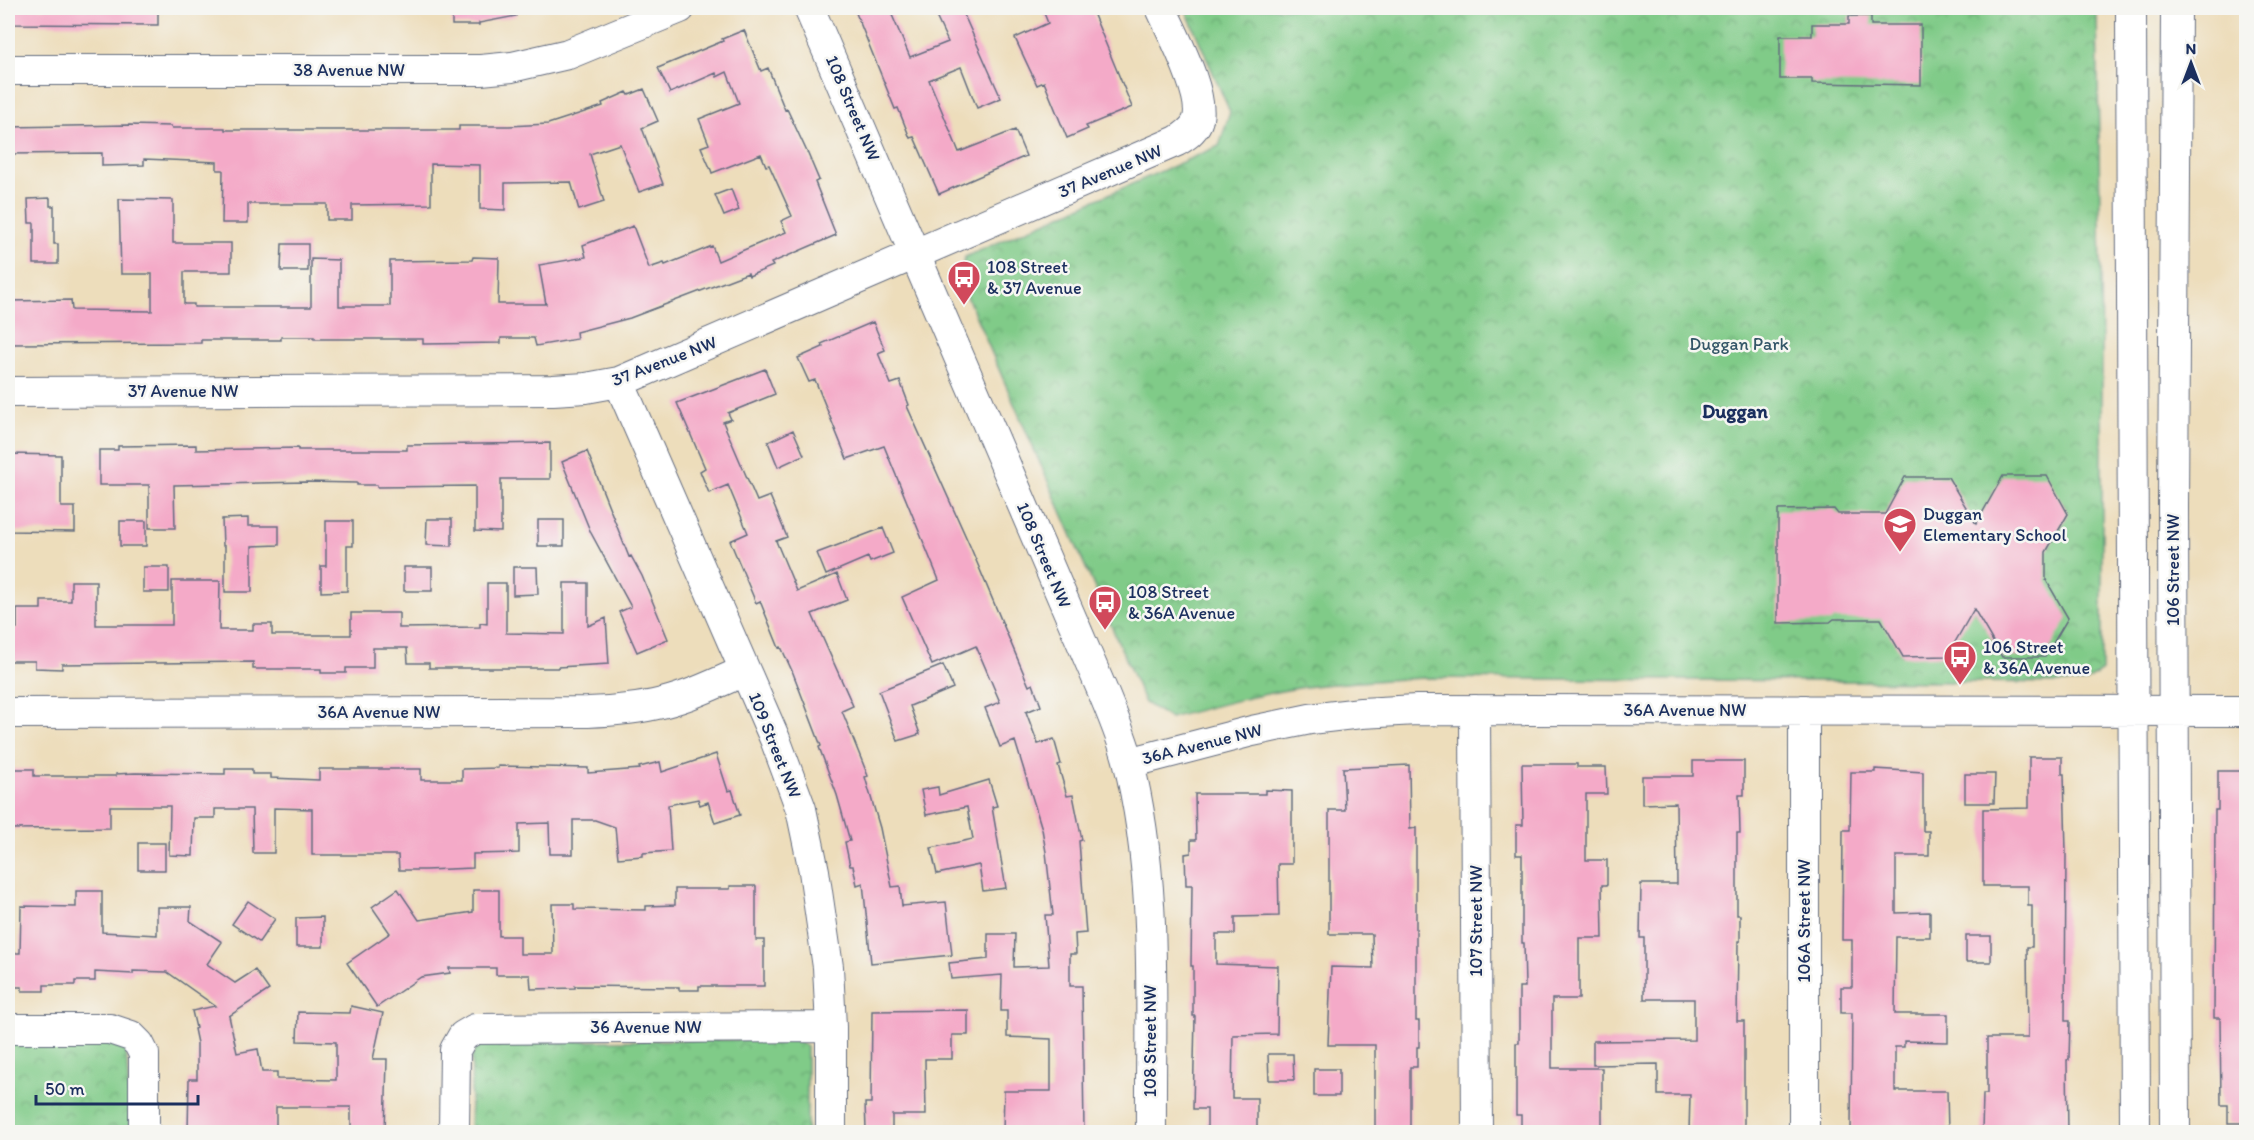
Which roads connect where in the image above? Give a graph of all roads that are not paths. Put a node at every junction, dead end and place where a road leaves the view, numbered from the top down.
1 (680, 8) edge
2 (809, 8) edge
3 (1161, 8) edge
4 (2131, 8) edge
5 (2176, 8) edge
6 (8, 70) edge
7 (916, 255) junction
8 (619, 382) junction
9 (8, 392) edge
10 (744, 671) junction
11 (1475, 710) junction
12 (1804, 710) junction
13 (2134, 711) junction
14 (2174, 711) junction
15 (2247, 711) edge
16 (8, 713) edge
17 (1129, 763) junction
18 (831, 1027) junction
19 (8, 1029) edge
20 (144, 1132) edge
21 (454, 1132) edge
22 (831, 1132) edge
23 (1151, 1132) edge
24 (1477, 1132) edge
25 (1804, 1132) edge
26 (2135, 1132) edge
27 (2175, 1132) edge

1 - 6 street, 38 Avenue NW
2 - 7 street, 108 Street NW
3 - 7 street, 37 Avenue NW
4 - 13 street
5 - 14 street, 106 Street NW
7 - 8 street, 37 Avenue NW
7 - 17 street, 108 Street NW
8 - 9 street, 37 Avenue NW
8 - 10 street, 109 Street NW
10 - 16 street, 36A Avenue NW
10 - 18 street, 109 Street NW
11 - 12 street, 36A Avenue NW
11 - 17 street, 36A Avenue NW
11 - 24 street, 107 Street NW
12 - 13 street, 36A Avenue NW
12 - 25 street, 106A Street NW
13 - 14 street, 36A Avenue NW
13 - 26 street
14 - 15 street, 36A Avenue NW
14 - 27 street, 106 Street NW
17 - 23 street, 108 Street NW
18 - 21 street, 36 Avenue NW
18 - 22 street, 109 Street NW
19 - 20 street

